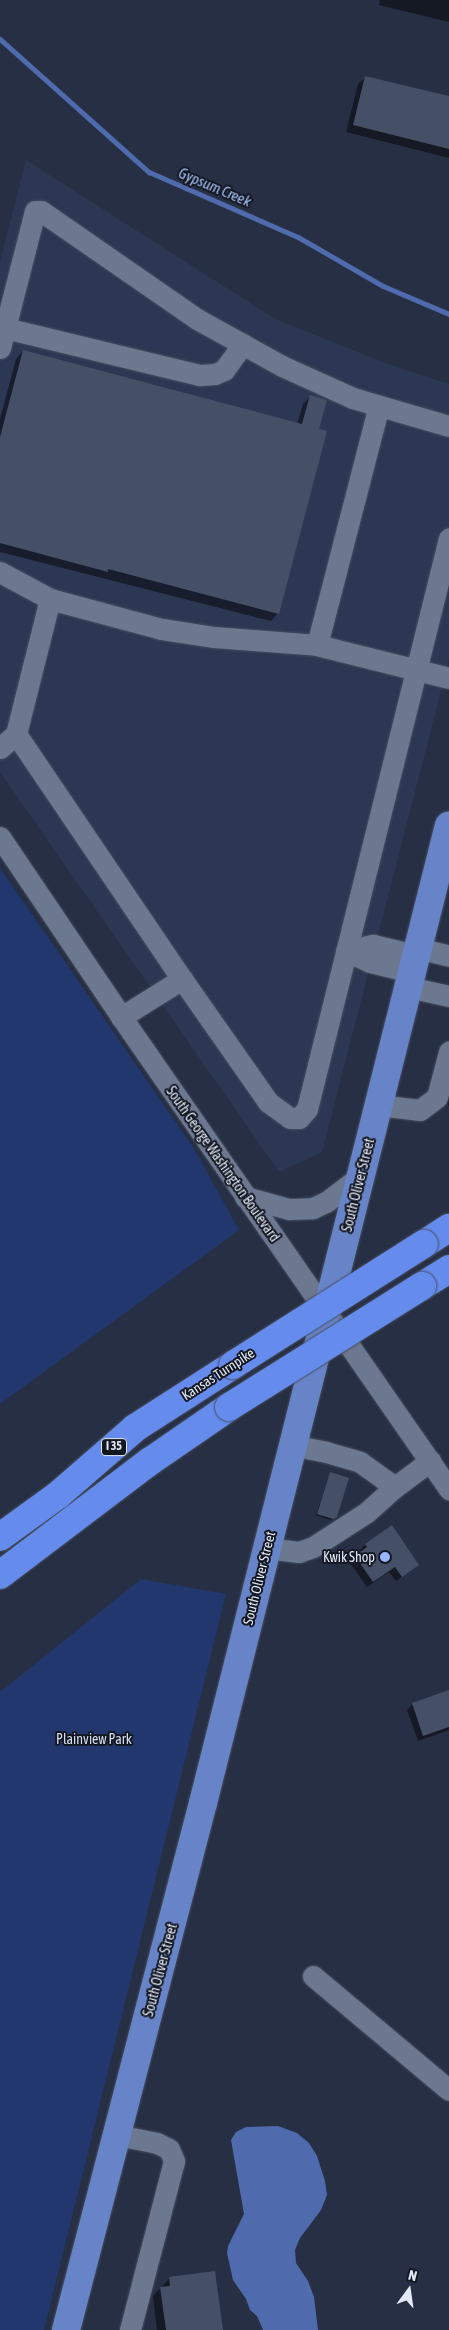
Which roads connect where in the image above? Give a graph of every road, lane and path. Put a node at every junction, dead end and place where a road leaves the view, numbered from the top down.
1 (5, 328) junction
2 (243, 344) junction
3 (0, 348) edge
4 (379, 406) junction
5 (449, 426) edge
6 (449, 538) edge
7 (0, 572) edge
8 (50, 599) junction
9 (316, 645) junction
10 (415, 670) junction
11 (449, 678) edge
12 (16, 734) junction
13 (0, 748) edge
14 (448, 834) edge
15 (0, 836) edge
16 (346, 951) junction
17 (449, 956) edge
18 (413, 966) junction
19 (182, 979) junction
20 (449, 996) edge
21 (121, 1017) junction
22 (449, 1052) edge
23 (378, 1104) junction
24 (359, 1177) junction
25 (245, 1197) junction
26 (449, 1228) edge
27 (449, 1268) edge
28 (326, 1311) junction
29 (291, 1446) junction
30 (430, 1461) junction
31 (395, 1487) junction
32 (449, 1489) edge
33 (0, 1538) edge
34 (266, 1548) junction
35 (0, 1575) edge
36 (313, 1976) dead end
37 (449, 2090) edge
38 (117, 2135) junction
39 (66, 2330) edge
40 (130, 2330) edge

1 - 2 street
1 - 2 street
1 - 3 street
2 - 4 street
4 - 5 street
4 - 9 street
6 - 10 street
7 - 8 street
8 - 9 street
8 - 12 street
9 - 10 street
10 - 11 street
10 - 16 street
12 - 13 street
12 - 19 street
14 - 18 main road, South Oliver Street
15 - 21 street, South George Washington Boulevard
16 - 18 street
16 - 19 street
17 - 18 street
18 - 20 street
18 - 23 main road, South Oliver Street
19 - 21 street
21 - 25 street, South George Washington Boulevard
22 - 23 street
23 - 24 main road, South Oliver Street
24 - 25 street
24 - 28 main road, South Oliver Street
25 - 28 street, South George Washington Boulevard
26 - 33 highway, Kansas Turnpike / I 35, bridge
27 - 35 highway, I 35, bridge
28 - 29 main road, South Oliver Street
28 - 30 street, South George Washington Boulevard
29 - 31 street
29 - 34 main road, South Oliver Street
30 - 31 street
30 - 32 street, South George Washington Boulevard
31 - 34 street
34 - 38 main road, South Oliver Street
36 - 37 street
38 - 39 main road, South Oliver Street
38 - 40 street

